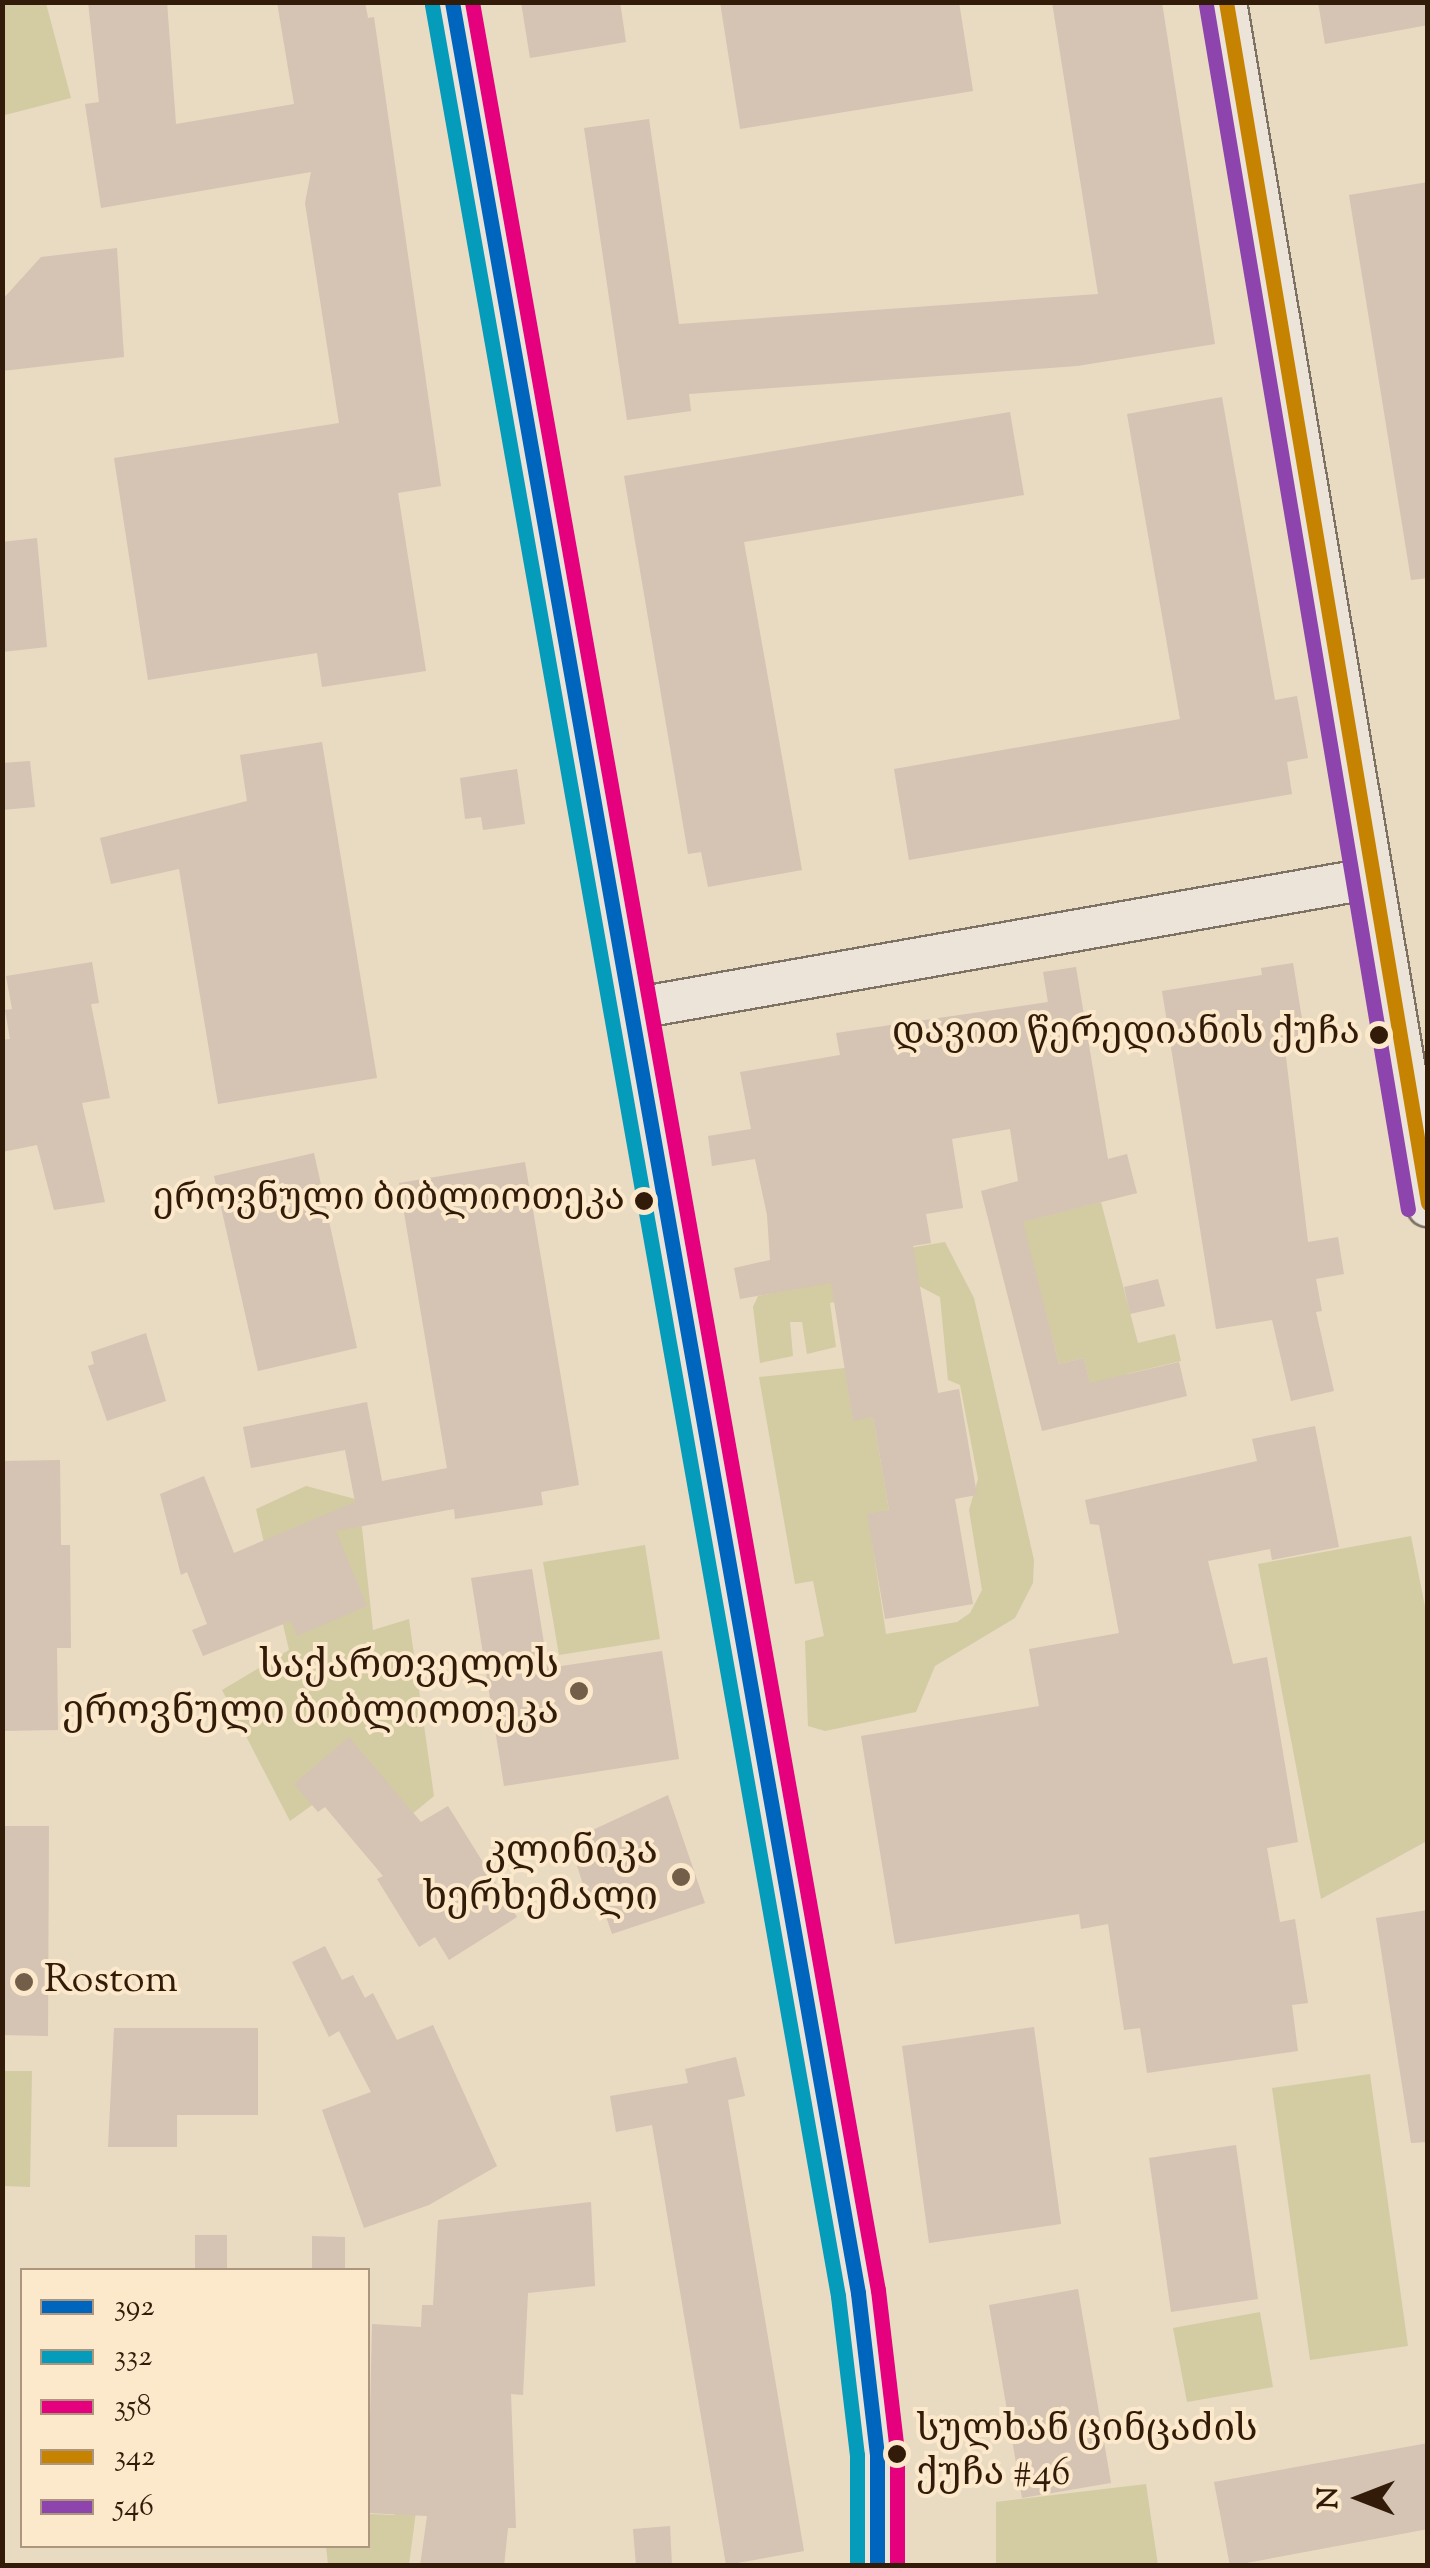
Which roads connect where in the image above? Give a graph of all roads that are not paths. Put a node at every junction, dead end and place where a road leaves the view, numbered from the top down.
1 (452, 2) edge
2 (1226, 2) edge
3 (1373, 878) junction
4 (632, 1009) junction
5 (1428, 1206) edge
6 (876, 2566) edge

1 - 4 main road
2 - 3 main road
3 - 4 main road
3 - 5 main road
4 - 6 main road

